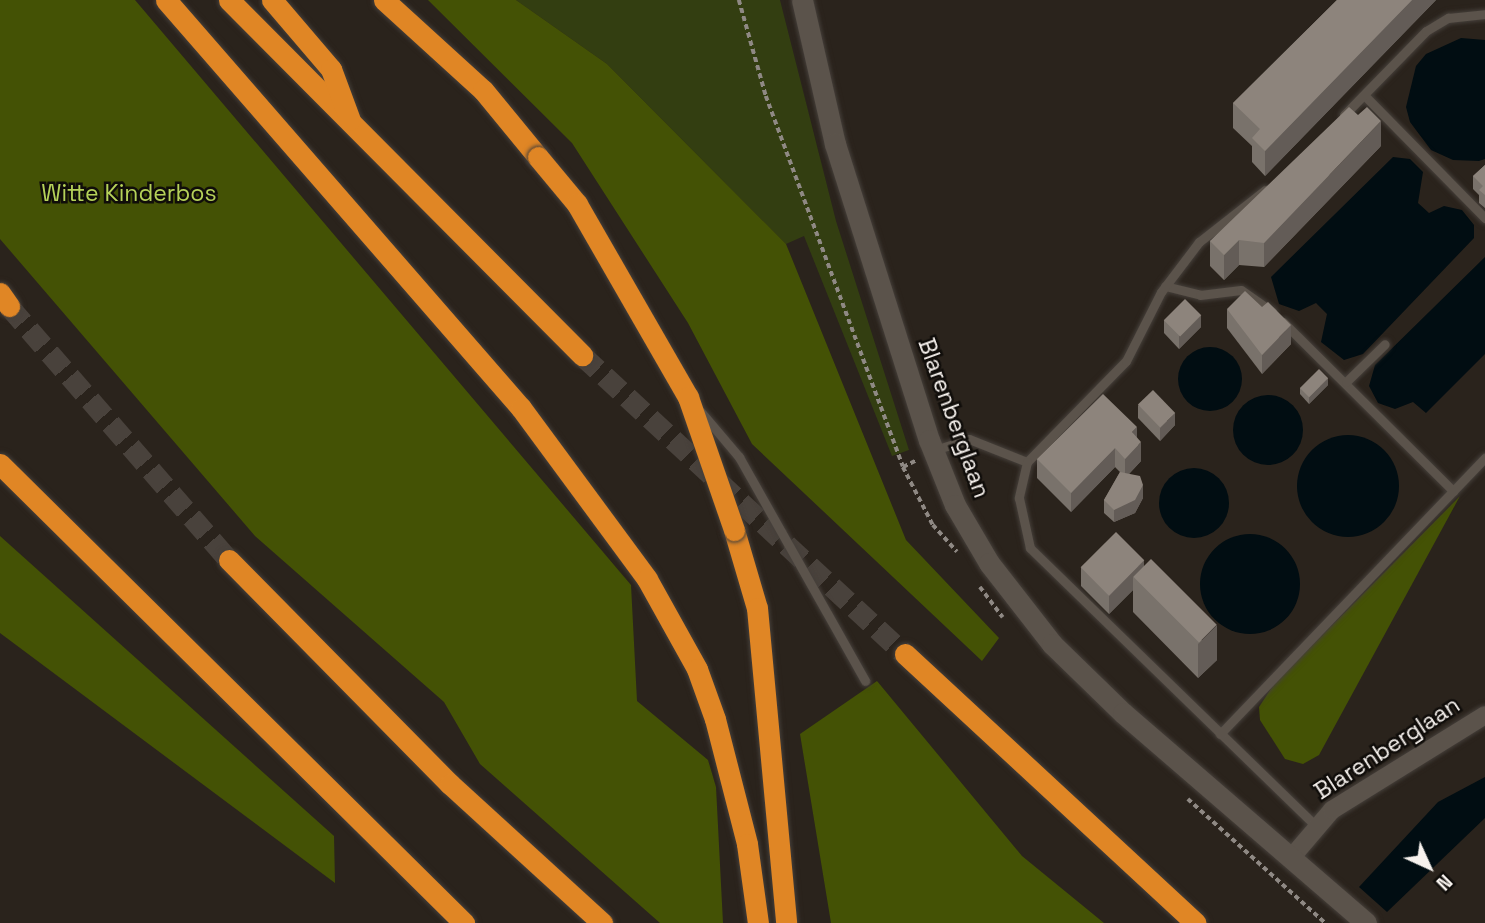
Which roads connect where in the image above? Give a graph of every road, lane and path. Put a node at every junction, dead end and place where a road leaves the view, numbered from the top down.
1 (166, 0) edge
2 (229, 0) edge
3 (272, 0) edge
4 (384, 0) edge
5 (738, 0) edge
6 (802, 0) edge
7 (1485, 15) edge
8 (1364, 95) junction
9 (1337, 121) edge
10 (354, 129) junction
11 (1272, 184) edge
12 (1485, 218) edge
13 (1165, 286) junction
14 (1385, 344) dead end
15 (582, 355) tunnel mouth
16 (1346, 382) junction
17 (688, 397) junction
18 (926, 455) junction
19 (1485, 458) edge
20 (1027, 462) junction
21 (0, 464) edge
22 (1453, 491) junction
23 (229, 559) tunnel mouth
24 (905, 654) tunnel mouth
25 (865, 681) dead end
26 (1485, 715) edge
27 (1220, 734) junction
28 (1317, 827) junction
29 (1291, 858) junction
30 (464, 923) edge
31 (602, 923) edge
32 (758, 923) edge
33 (786, 923) edge
34 (1196, 923) edge
35 (1366, 923) edge

1 - 32 highway
2 - 10 highway
3 - 10 highway
4 - 17 highway, bridge
5 - 18 path
6 - 18 street, Blarenberglaan
7 - 8 lane
8 - 9 lane
8 - 12 lane
10 - 15 highway
11 - 13 lane
13 - 16 lane
13 - 20 lane
14 - 16 lane
16 - 22 lane
17 - 25 lane, bridge
17 - 33 highway, bridge
18 - 20 lane
18 - 29 street, Blarenberglaan
19 - 22 lane
20 - 27 lane
21 - 30 highway
22 - 27 lane
23 - 31 highway
24 - 34 highway
26 - 28 street, Blarenberglaan
27 - 28 lane
28 - 29 street, Blarenberglaan
29 - 35 street, Blarenberglaan

